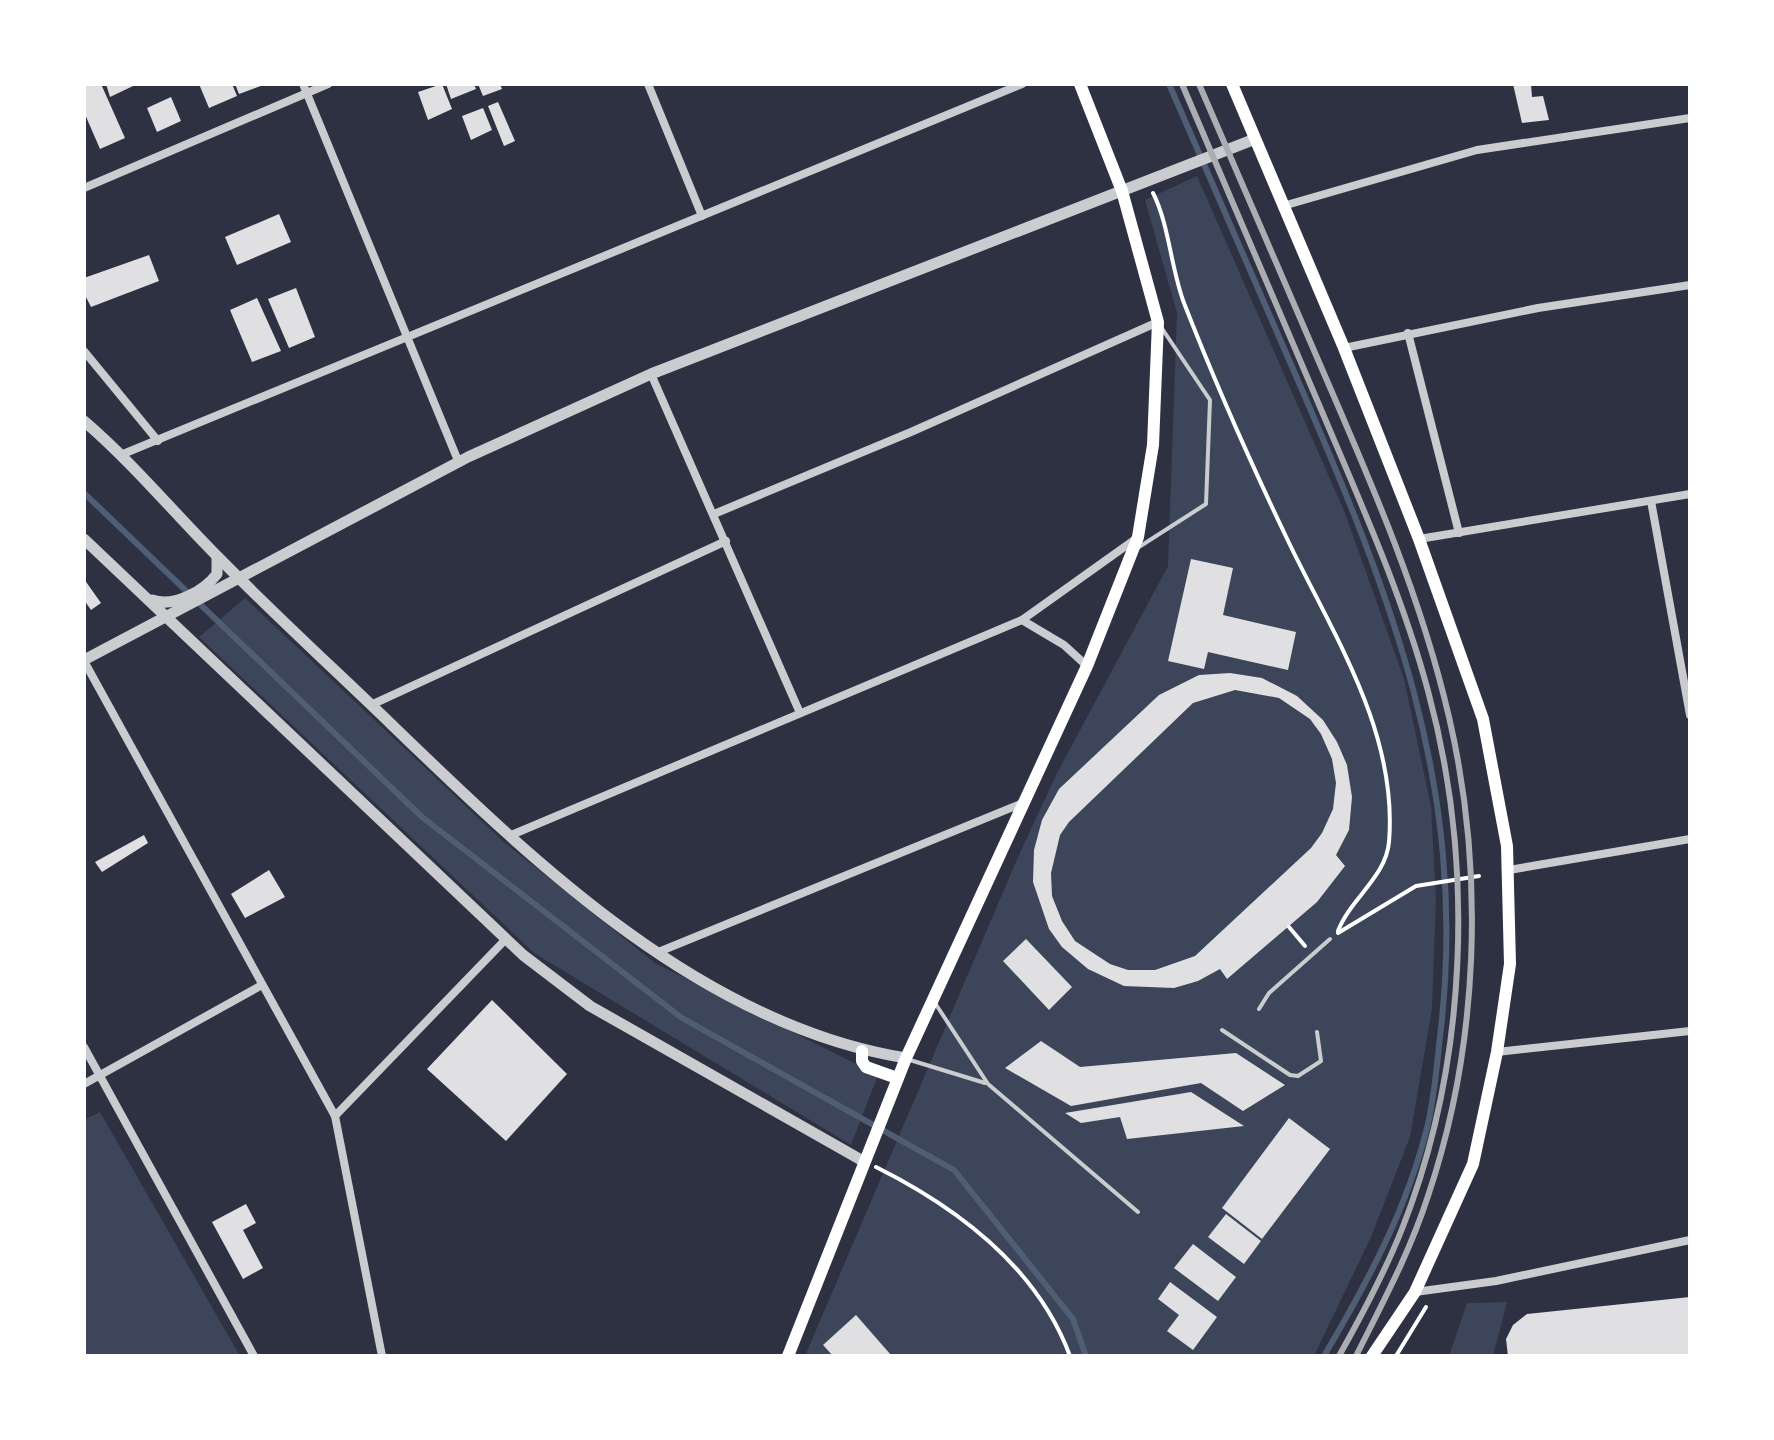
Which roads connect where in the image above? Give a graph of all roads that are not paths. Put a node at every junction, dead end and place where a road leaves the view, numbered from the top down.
1 (328, 84) edge
2 (648, 84) edge
3 (1022, 84) edge
4 (1080, 84) edge
5 (1232, 84) edge
6 (305, 88) edge
7 (1690, 118) edge
8 (1255, 139) junction
9 (84, 188) edge
10 (1122, 191) junction
11 (1283, 206) junction
12 (702, 216) junction
13 (1690, 285) edge
14 (1158, 322) junction
15 (1408, 333) junction
16 (406, 336) junction
17 (1344, 348) junction
18 (84, 351) edge
19 (651, 374) junction
20 (84, 421) edge
21 (158, 441) junction
22 (123, 454) junction
23 (459, 463) junction
24 (1690, 494) edge
25 (1651, 501) junction
26 (714, 514) junction
27 (1459, 533) junction
28 (1138, 537) junction
29 (84, 539) edge
30 (1419, 539) junction
31 (726, 541) junction
32 (1133, 551) junction
33 (217, 557) junction
34 (239, 578) junction
35 (148, 598) junction
36 (182, 603) junction
37 (167, 616) junction
38 (1022, 620) junction
39 (84, 660) edge
40 (1087, 666) junction
41 (371, 705) junction
42 (800, 713) junction
43 (1690, 715) edge
44 (1023, 803) junction
45 (508, 837) junction
46 (1690, 839) edge
47 (1509, 870) junction
48 (1330, 939) road end
49 (505, 940) junction
50 (655, 954) junction
51 (262, 985) junction
52 (933, 1000) junction
53 (1259, 1009) dead end
54 (1222, 1030) dead end
55 (1690, 1031) edge
56 (1317, 1032) dead end
57 (84, 1047) edge
58 (862, 1051) junction
59 (1497, 1052) junction
60 (906, 1058) junction
61 (100, 1075) junction
62 (896, 1081) junction
63 (84, 1084) edge
64 (988, 1084) junction
65 (335, 1116) junction
66 (867, 1163) junction
67 (1138, 1212) dead end
68 (1690, 1240) edge
69 (1415, 1292) junction
70 (254, 1356) edge
71 (382, 1356) edge
72 (788, 1356) edge
73 (1372, 1356) edge

1 - 6 street
2 - 12 street
3 - 12 street
4 - 10 main road
5 - 8 main road
6 - 9 street
6 - 16 street
7 - 11 street
8 - 10 street
8 - 11 main road
10 - 14 main road
10 - 19 street
11 - 17 main road
12 - 16 street
13 - 15 street
14 - 26 street
14 - 28 main road
14 - 32 lane
15 - 17 street
15 - 27 street
16 - 21 street
16 - 23 street
17 - 30 main road
18 - 21 street
19 - 23 street
19 - 26 street
20 - 22 street
21 - 22 street
22 - 33 street
23 - 34 street
24 - 25 street
25 - 27 street
25 - 43 street
26 - 31 street
27 - 30 street
28 - 32 main road
28 - 38 street
29 - 35 street
30 - 47 main road
31 - 41 street
31 - 42 street
32 - 40 main road
33 - 34 street
33 - 36 street
34 - 36 street
34 - 41 street
35 - 36 street
35 - 37 street
36 - 37 street
37 - 39 street
37 - 49 street
38 - 40 street
38 - 42 street
39 - 51 street
40 - 44 main road
41 - 45 street
42 - 45 street
44 - 50 street
44 - 52 main road
45 - 50 street
46 - 47 street
47 - 59 main road
48 - 53 lane
49 - 65 street
49 - 66 street
50 - 58 street
51 - 61 street
51 - 65 street
52 - 60 main road
52 - 64 lane
54 - 56 lane
55 - 59 street
57 - 61 street
58 - 60 street
58 - 62 main road
59 - 69 main road
60 - 62 main road
60 - 64 lane
61 - 63 street
61 - 70 street
62 - 66 main road
64 - 67 lane
65 - 71 street
66 - 72 main road
68 - 69 street
69 - 73 main road

